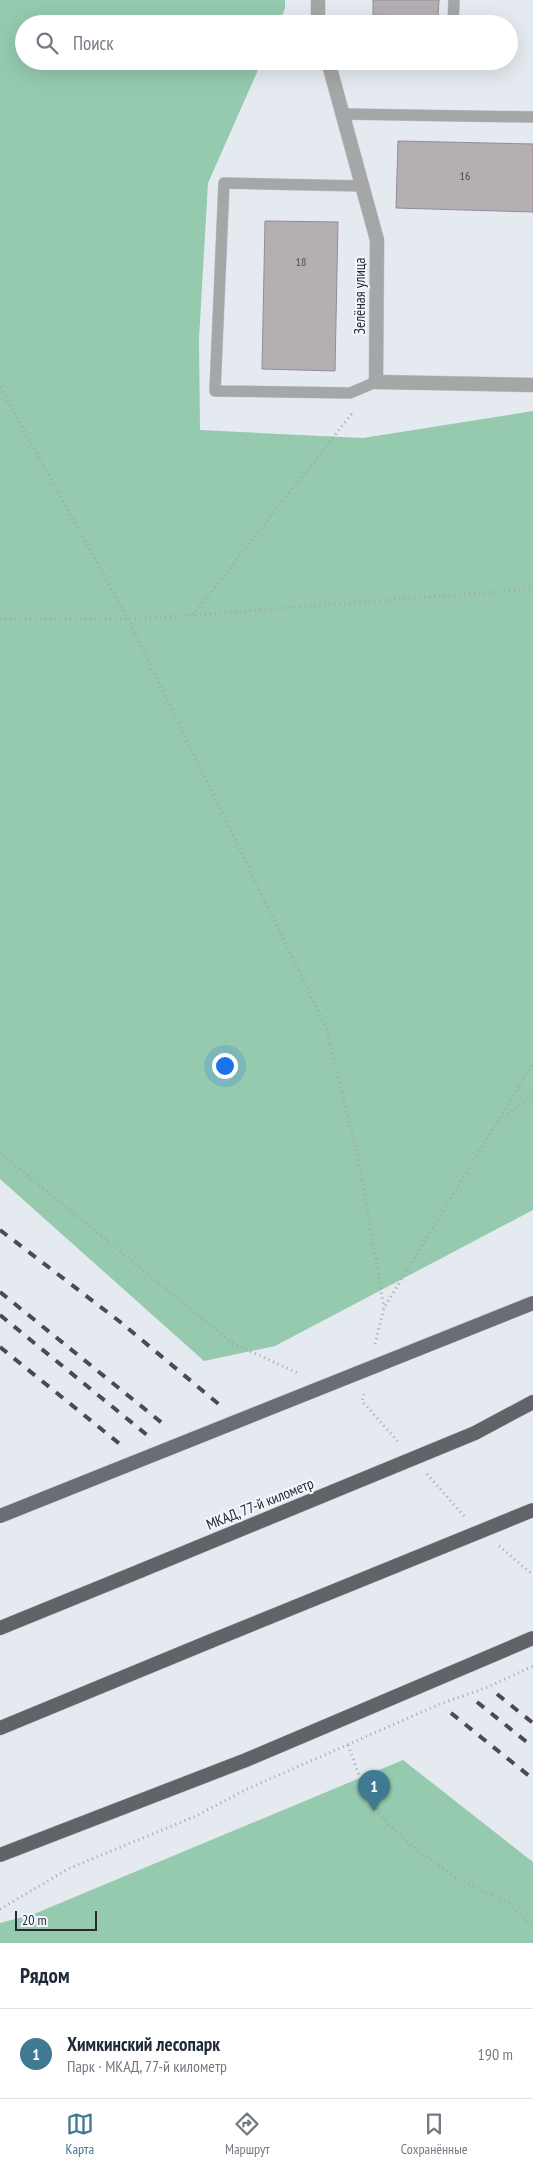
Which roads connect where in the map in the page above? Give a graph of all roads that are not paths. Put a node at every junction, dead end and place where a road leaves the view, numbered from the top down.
1 (318, 0) edge
2 (454, 0) edge
3 (318, 15) edge
4 (453, 15) edge
5 (331, 70) edge
6 (343, 114) junction
7 (533, 117) edge
8 (362, 186) junction
9 (376, 382) junction
10 (533, 385) edge
11 (533, 1302) edge
12 (533, 1402) edge
13 (533, 1409) edge
14 (475, 1433) junction
15 (533, 1510) edge
16 (0, 1516) edge
17 (0, 1628) edge
18 (533, 1638) edge
19 (0, 1728) edge
20 (0, 1855) edge

1 - 3 street
2 - 4 lane
5 - 6 street, Зелёная улица
6 - 7 lane
6 - 8 street, Зелёная улица
8 - 9 street, Зелёная улица
8 - 9 lane
9 - 10 street
11 - 16 main road, bridge
12 - 14 highway
13 - 14 highway, МКАД, 77-й километр
14 - 17 highway, МКАД, 77-й километр, bridge
15 - 19 highway, bridge
18 - 20 highway, bridge

